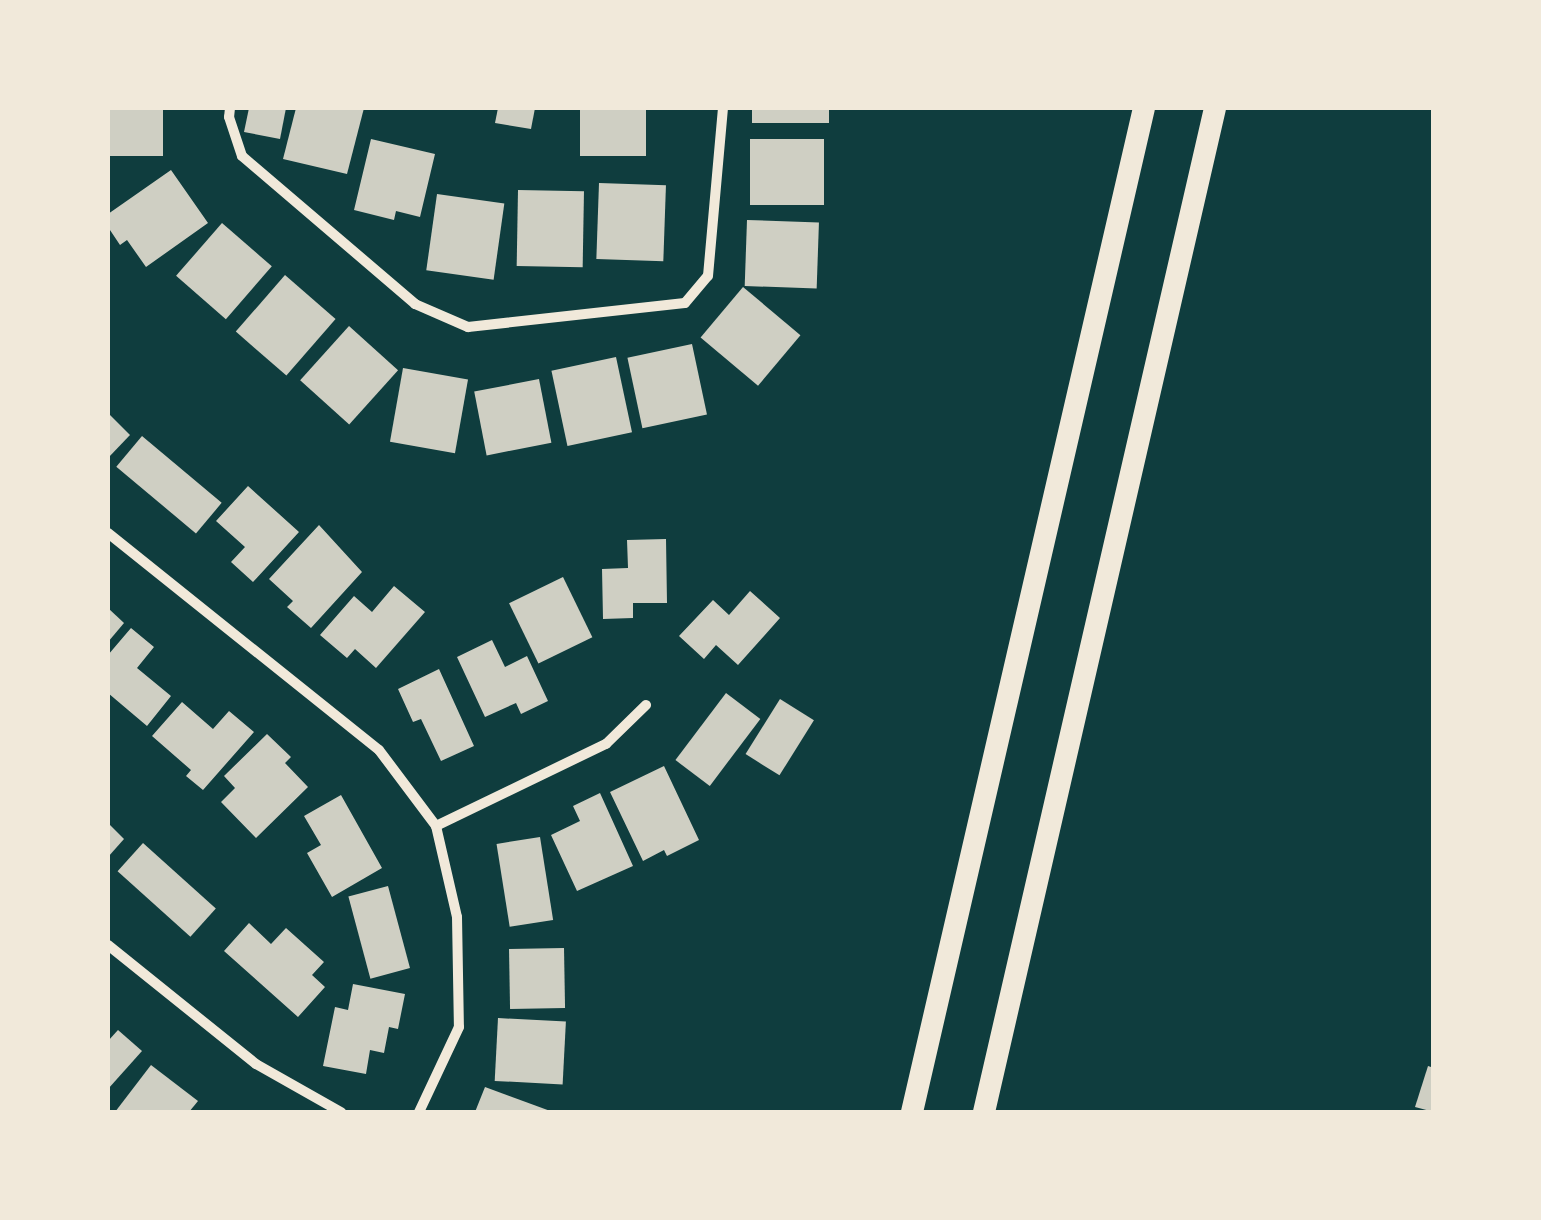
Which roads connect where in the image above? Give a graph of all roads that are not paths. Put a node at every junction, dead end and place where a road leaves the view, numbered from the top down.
1 (230, 108) edge
2 (724, 108) edge
3 (1144, 108) edge
4 (1216, 108) edge
5 (108, 534) edge
6 (646, 705) dead end
7 (436, 826) junction
8 (108, 945) edge
9 (342, 1112) edge
10 (419, 1112) edge
11 (912, 1112) edge
12 (984, 1112) edge

1 - 2 street
3 - 11 highway
4 - 12 highway
5 - 7 street
6 - 7 street
7 - 10 street
8 - 9 street

